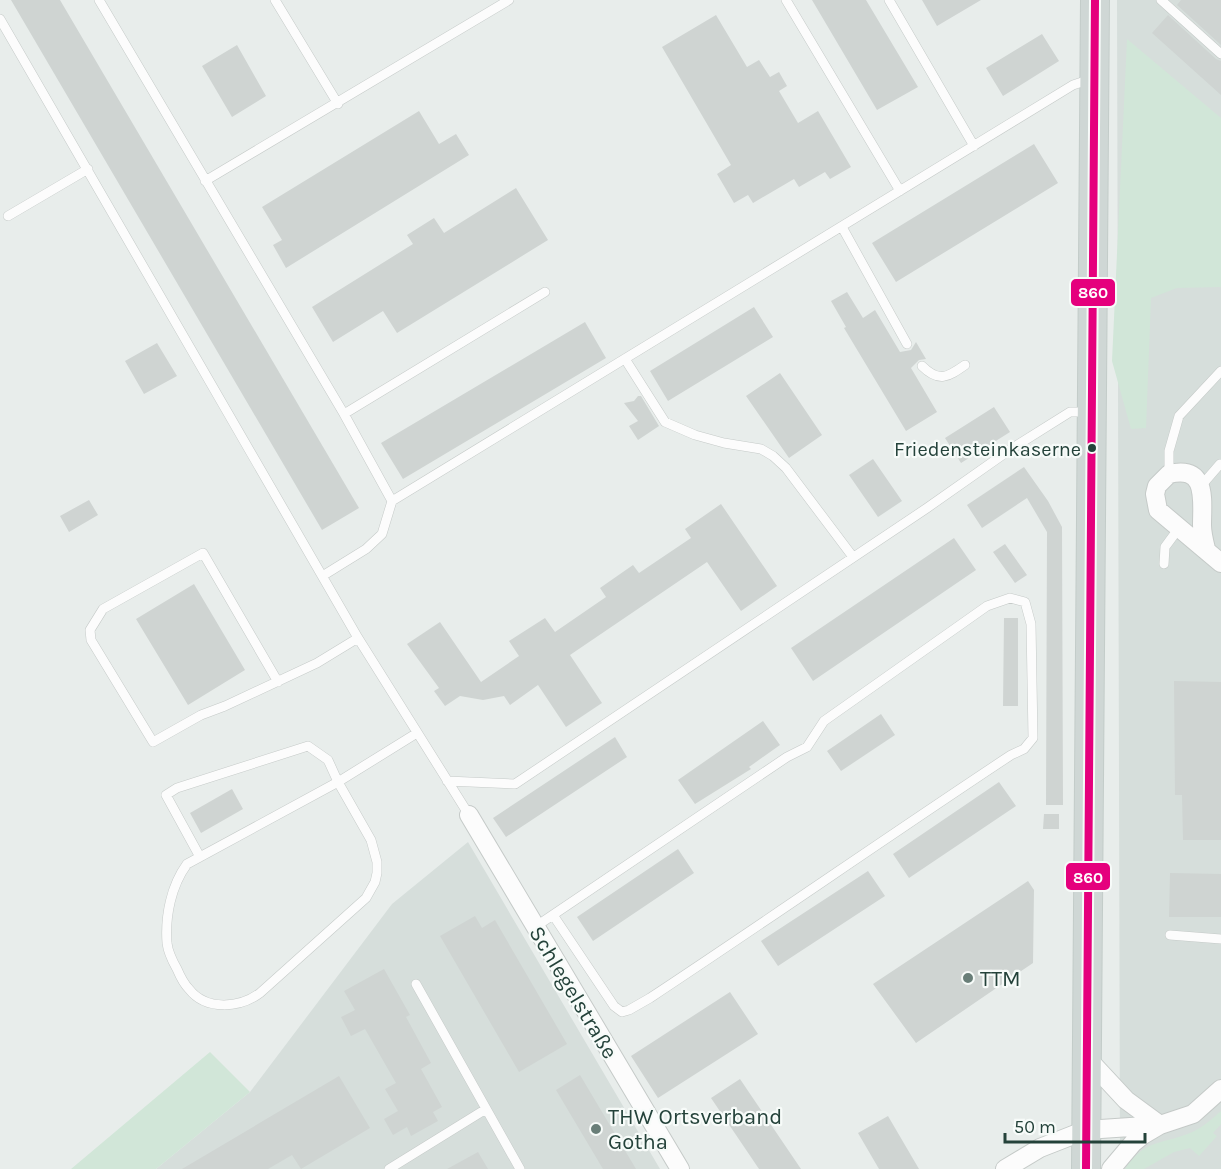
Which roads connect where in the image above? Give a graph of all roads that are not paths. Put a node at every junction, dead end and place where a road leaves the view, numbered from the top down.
1 (99, 0) edge
2 (275, 0) edge
3 (509, 0) edge
4 (786, 0) edge
5 (889, 0) edge
6 (1095, 0) edge
7 (1161, 0) edge
8 (0, 19) edge
9 (1221, 54) edge
10 (1095, 77) junction
11 (338, 104) junction
12 (974, 146) junction
13 (88, 169) junction
14 (205, 181) junction
15 (900, 191) junction
16 (8, 216) dead end
17 (842, 226) junction
18 (545, 292) dead end
19 (907, 344) dead end
20 (625, 359) junction
21 (965, 365) dead end
22 (921, 366) dead end
23 (1221, 371) edge
24 (1092, 412) junction
25 (344, 414) junction
26 (1220, 464) edge
27 (1169, 474) junction
28 (1201, 486) junction
29 (392, 501) junction
30 (1179, 528) junction
31 (1206, 549) junction
32 (853, 557) junction
33 (1221, 563) edge
34 (1164, 564) dead end
35 (324, 575) junction
36 (358, 638) junction
37 (278, 681) junction
38 (417, 733) junction
39 (447, 781) junction
40 (338, 782) junction
41 (469, 815) joint
42 (200, 857) junction
43 (553, 915) junction
44 (535, 927) junction
45 (1170, 935) dead end
46 (1221, 939) edge
47 (416, 984) dead end
48 (1086, 1057) junction
49 (1221, 1089) edge
50 (486, 1109) junction
51 (1160, 1125) junction
52 (1086, 1131) junction
53 (389, 1169) edge
54 (520, 1169) edge
55 (680, 1169) edge
56 (1005, 1169) edge
57 (1086, 1169) edge
58 (1111, 1169) edge

1 - 14 lane
2 - 11 lane
3 - 11 lane
4 - 15 lane
5 - 12 lane
6 - 10 main road
7 - 9 lane
8 - 13 lane
10 - 12 lane
10 - 24 main road
11 - 14 lane
12 - 15 lane
13 - 16 lane
13 - 35 lane
14 - 25 lane
15 - 17 lane
17 - 19 lane
17 - 20 lane
18 - 25 lane
20 - 29 lane
20 - 32 lane
21 - 22 lane
23 - 27 lane
24 - 32 lane
24 - 48 main road
25 - 29 lane
26 - 28 lane
27 - 28 street
27 - 30 street
28 - 31 street
29 - 35 lane
30 - 31 street
30 - 34 lane
31 - 33 street
32 - 39 lane
35 - 36 lane
36 - 37 lane
36 - 38 lane
37 - 37 lane
38 - 39 lane
38 - 40 lane
39 - 41 lane
40 - 42 lane
40 - 42 lane
40 - 42 lane
41 - 44 street, Schlegelstraße
43 - 43 lane
43 - 44 lane
44 - 55 street, Schlegelstraße
45 - 46 lane
47 - 50 lane
48 - 51 street
48 - 52 main road
49 - 51 street
50 - 53 lane
50 - 54 lane
51 - 52 street
51 - 58 street
52 - 56 street
52 - 57 main road

